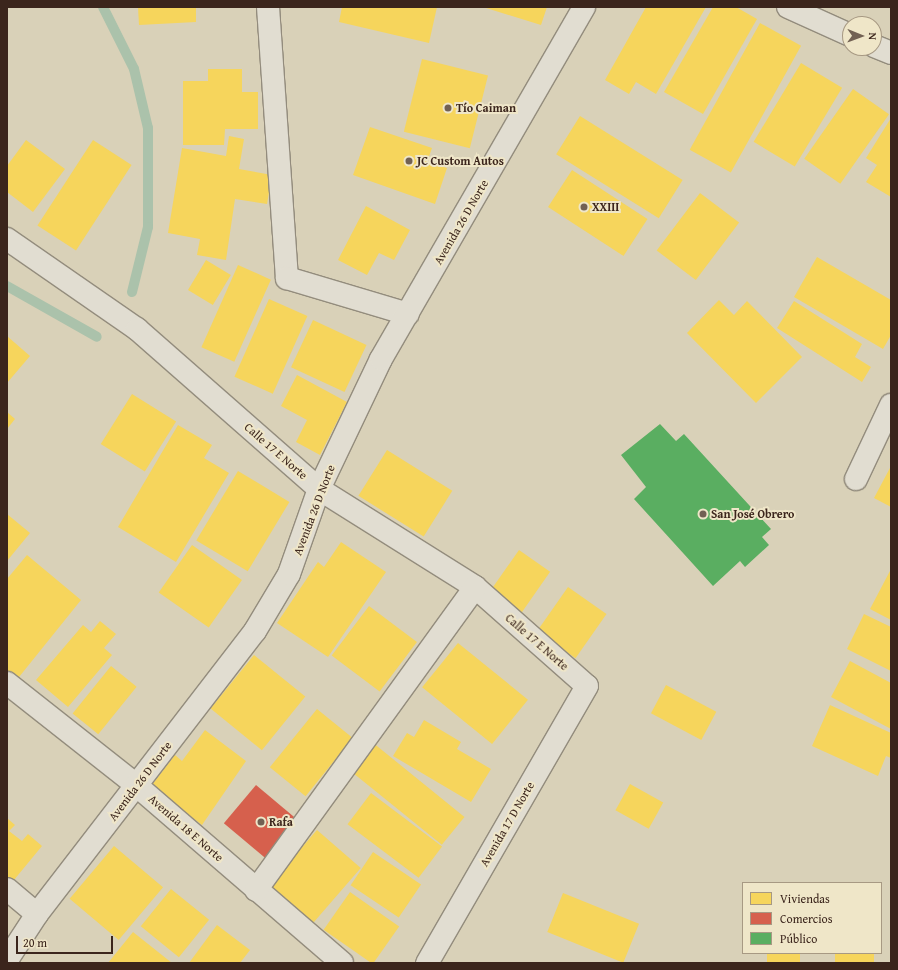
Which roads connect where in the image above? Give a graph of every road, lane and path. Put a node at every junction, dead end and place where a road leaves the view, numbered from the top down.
1 (268, 7) edge
2 (584, 7) edge
3 (788, 7) edge
4 (842, 31) edge
5 (7, 239) edge
6 (408, 314) junction
7 (891, 405) edge
8 (856, 479) dead end
9 (320, 489) junction
10 (475, 587) junction
11 (7, 683) edge
12 (587, 686) joint
13 (136, 785) junction
14 (7, 890) edge
15 (256, 890) junction
16 (37, 914) junction
17 (7, 960) edge
18 (342, 963) edge
19 (427, 963) edge

1 - 6 street
2 - 6 street, Avenida 26 D Norte
3 - 4 street
5 - 9 street, Calle 17 E Norte
6 - 9 street, Avenida 26 D Norte
7 - 8 street
9 - 10 street, Calle 17 E Norte
9 - 13 street, Avenida 26 D Norte
10 - 12 street, Calle 17 E Norte
10 - 15 street
11 - 13 street, Avenida 18 E Norte
12 - 19 street, Avenida 17 D Norte
13 - 15 street, Avenida 18 E Norte
13 - 16 street, Avenida 26 D Norte
14 - 16 street
15 - 18 street, Avenida 18 E Norte
16 - 17 street, Avenida 26 D Norte

